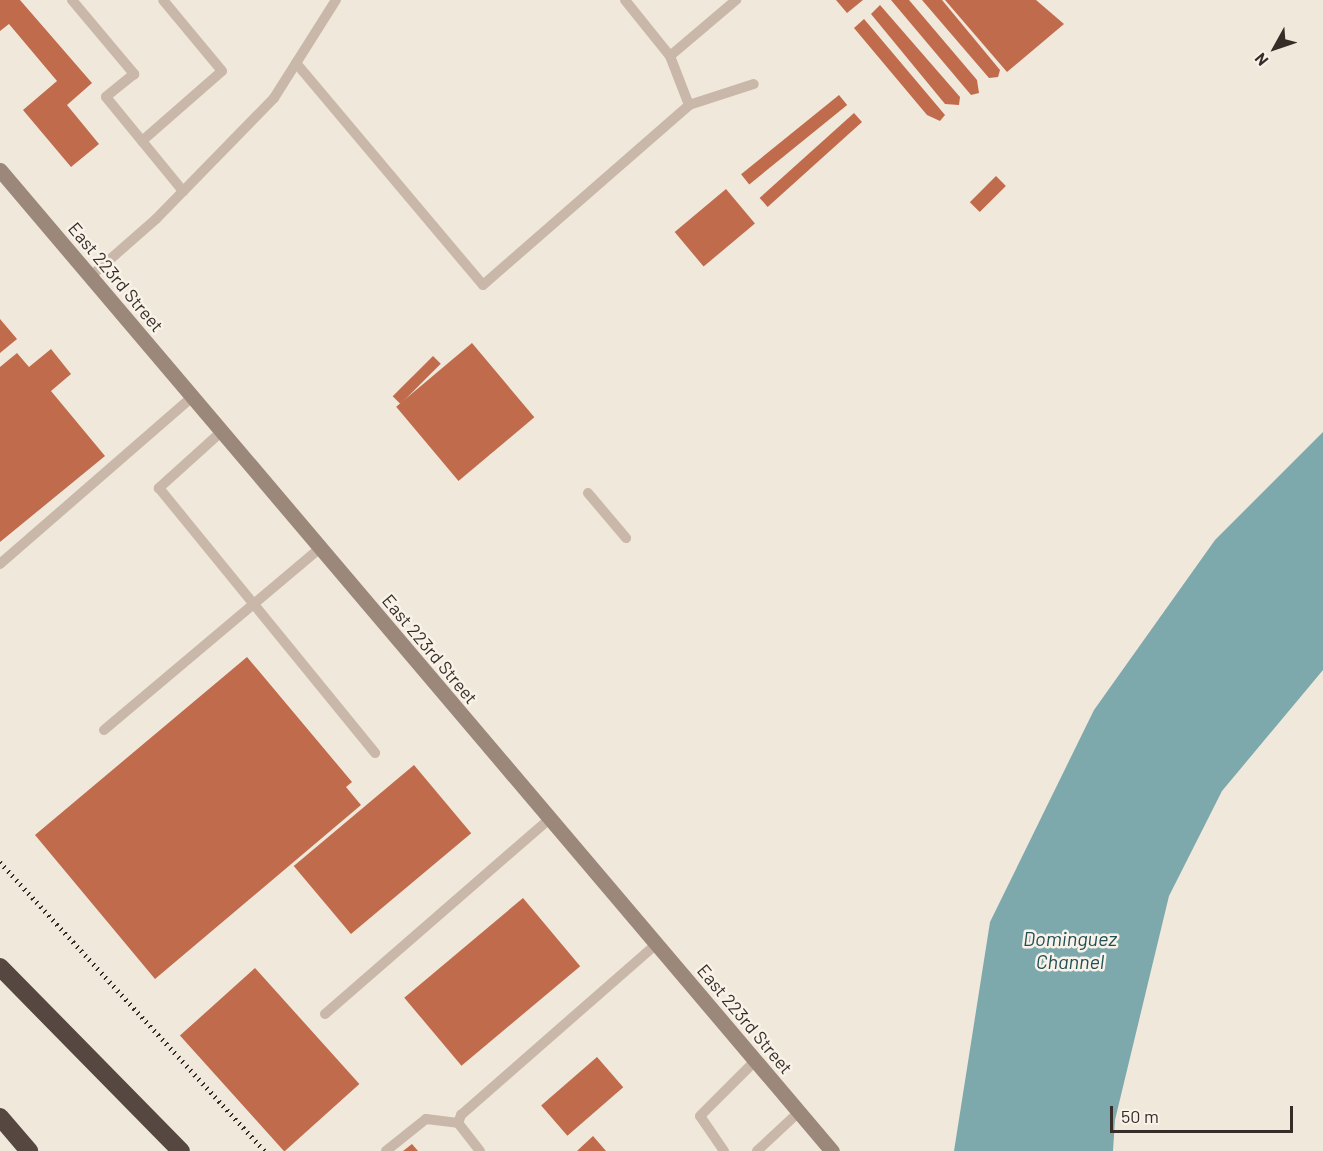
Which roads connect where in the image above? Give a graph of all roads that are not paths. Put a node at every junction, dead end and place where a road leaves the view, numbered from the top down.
1 (72, 0) edge
2 (163, 0) edge
3 (336, 0) edge
4 (625, 0) edge
5 (736, 0) edge
6 (670, 56) junction
7 (296, 63) junction
8 (754, 84) dead end
9 (689, 105) junction
10 (142, 141) junction
11 (0, 170) edge
12 (183, 191) junction
13 (91, 276) junction
14 (192, 397) junction
15 (221, 432) junction
16 (588, 493) dead end
17 (626, 538) dead end
18 (320, 549) junction
19 (0, 564) edge
20 (255, 603) junction
21 (104, 730) dead end
22 (375, 753) dead end
23 (549, 819) junction
24 (656, 944) junction
25 (0, 967) edge
26 (325, 1014) dead end
27 (755, 1061) junction
28 (799, 1113) junction
29 (0, 1117) edge
30 (458, 1123) junction
31 (29, 1151) edge
32 (181, 1151) edge
33 (386, 1151) edge
34 (480, 1151) edge
35 (724, 1151) edge
36 (757, 1151) edge
37 (831, 1151) edge

1 - 10 lane
2 - 10 lane
3 - 7 lane
4 - 6 lane
5 - 6 lane
6 - 9 lane
7 - 9 lane
7 - 12 lane
8 - 9 lane
10 - 12 lane
11 - 13 main road, East 223rd Street
12 - 13 lane
13 - 14 main road, East 223rd Street
14 - 15 main road, East 223rd Street
14 - 19 lane
15 - 18 main road, East 223rd Street
15 - 20 lane
16 - 17 lane
18 - 20 lane
18 - 23 main road, East 223rd Street
20 - 21 lane
20 - 22 lane
23 - 24 main road, East 223rd Street
23 - 26 lane
24 - 27 main road, East 223rd Street
24 - 30 lane
25 - 32 highway
27 - 28 main road, East 223rd Street
27 - 35 lane
28 - 36 lane
28 - 37 main road, East 223rd Street
29 - 31 highway
30 - 33 lane
30 - 34 lane

